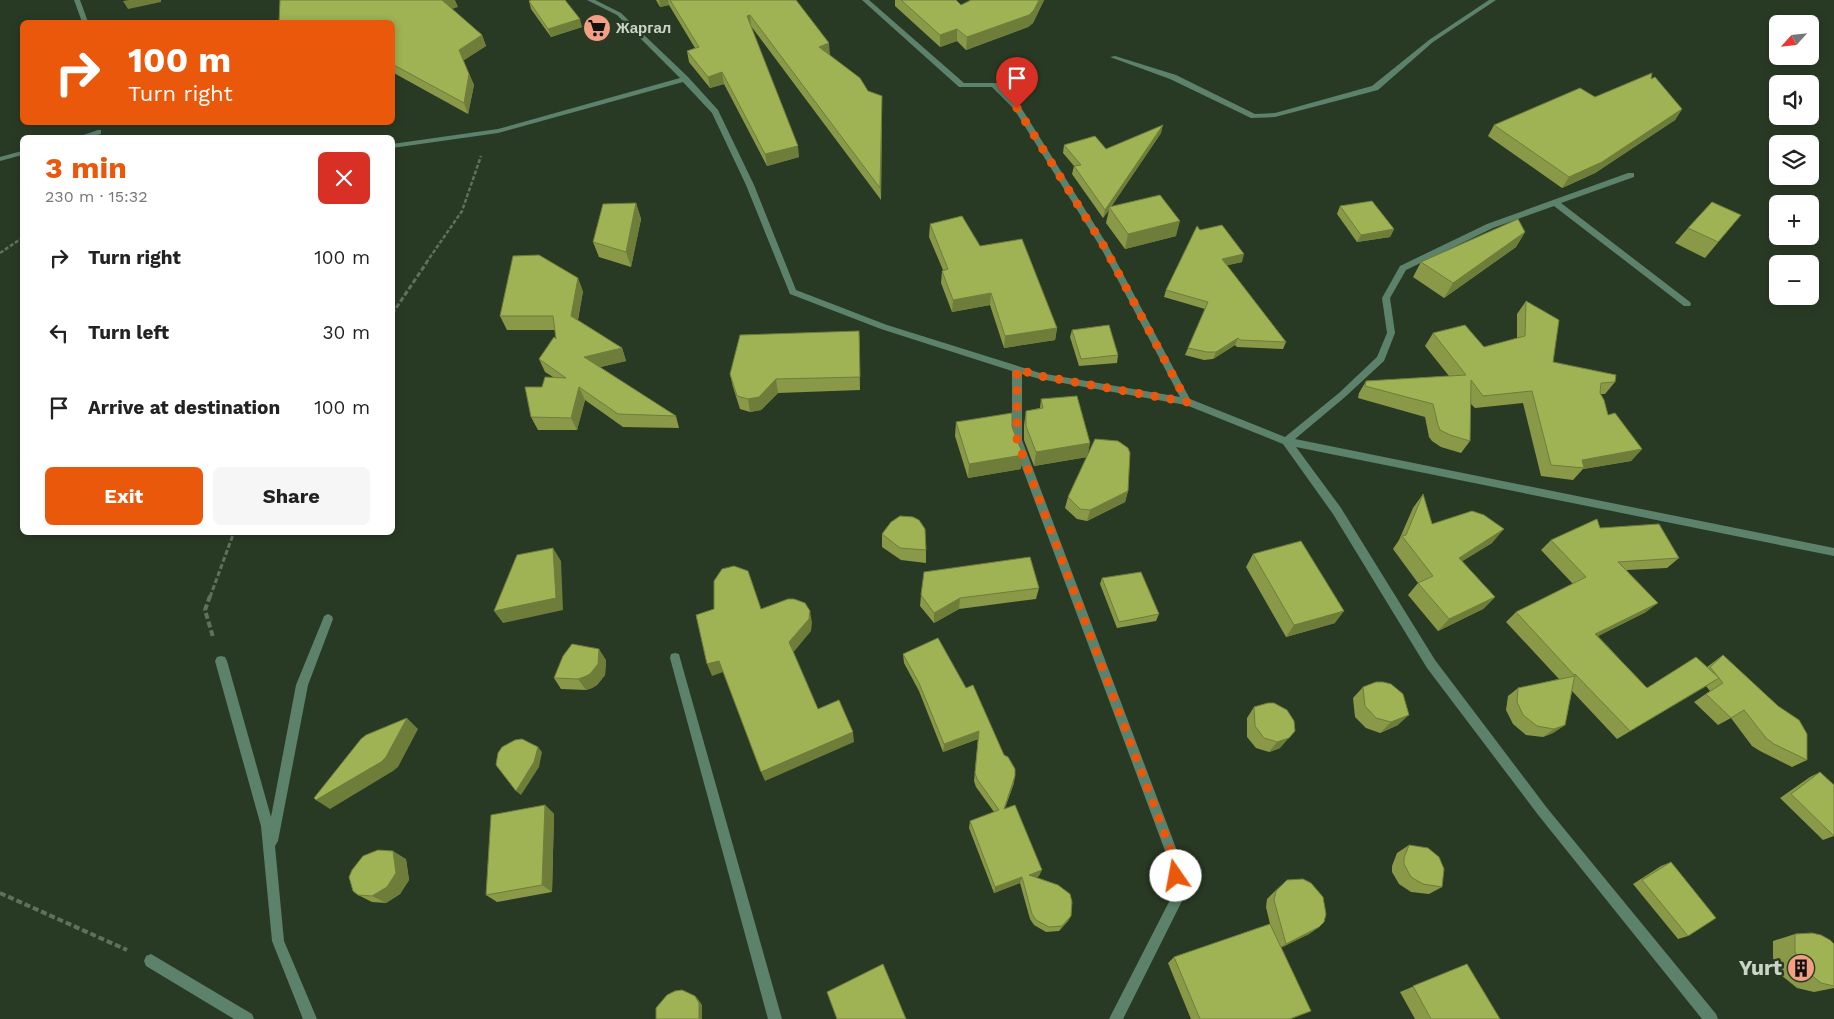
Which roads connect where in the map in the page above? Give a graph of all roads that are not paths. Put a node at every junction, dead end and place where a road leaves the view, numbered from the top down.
1 (77, 0) edge
2 (590, 0) edge
3 (865, 0) edge
4 (1494, 0) edge
5 (84, 20) edge
6 (1113, 57) dead end
7 (685, 79) junction
8 (395, 146) edge
9 (20, 153) edge
10 (0, 159) edge
11 (1631, 175) dead end
12 (1556, 203) junction
13 (1686, 304) dead end
14 (1017, 369) junction
15 (1187, 402) junction
16 (1286, 441) junction
17 (1834, 552) edge
18 (328, 619) dead end
19 (675, 658) dead end
20 (221, 661) road end
21 (269, 854) junction
22 (151, 961) road end
23 (247, 1019) edge
24 (310, 1019) edge
25 (775, 1019) edge
26 (1116, 1019) edge
27 (1711, 1019) edge

1 - 5 street
2 - 7 street
3 - 15 street
4 - 6 street
7 - 8 street
7 - 14 street
9 - 10 street
11 - 12 street
12 - 13 street
12 - 16 street
14 - 15 street
14 - 26 street
15 - 16 street
16 - 17 street
16 - 27 street
18 - 21 street
19 - 25 street
20 - 21 street
21 - 24 street
22 - 23 street

